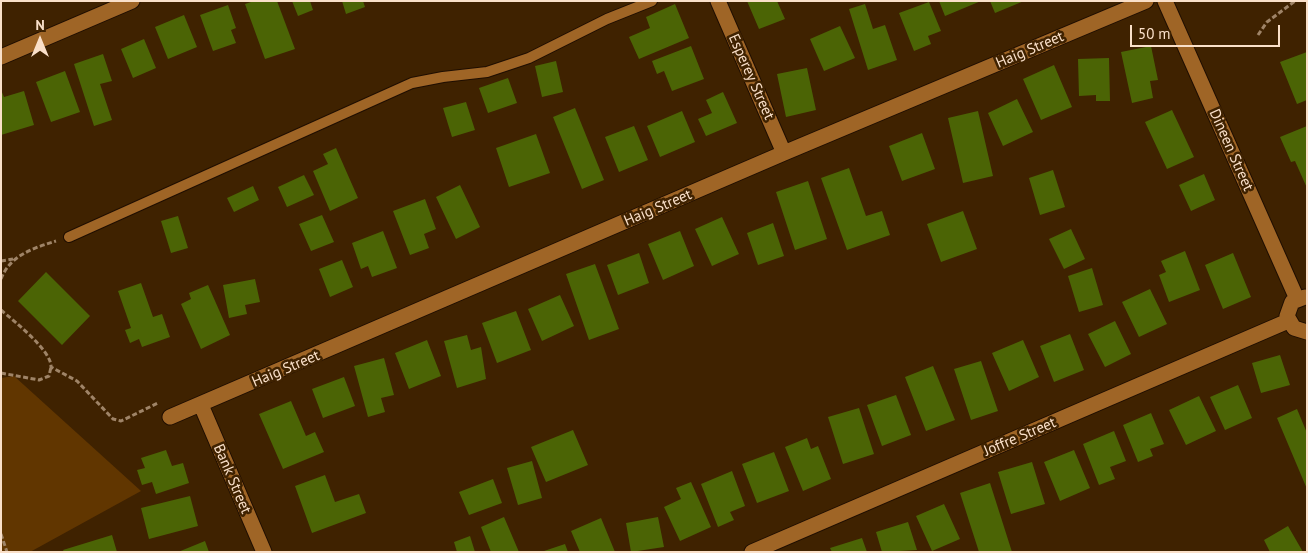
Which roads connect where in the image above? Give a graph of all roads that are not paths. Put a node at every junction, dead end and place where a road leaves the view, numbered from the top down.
1 (652, 1) edge
2 (718, 1) edge
3 (1146, 1) edge
4 (1166, 1) edge
5 (124, 3) edge
6 (1, 57) edge
7 (784, 153) junction
8 (69, 237) road end
9 (1302, 298) edge
10 (1288, 321) junction
11 (1307, 332) edge
12 (200, 406) junction
13 (170, 417) dead end
14 (264, 552) edge
15 (752, 552) edge

1 - 8 lane
2 - 7 street, Esperey Street
3 - 7 street, Haig Street
4 - 9 street, Dineen Street
5 - 6 street
7 - 12 street, Haig Street
9 - 10 street
10 - 11 street
10 - 15 street, Joffre Street
12 - 13 street, Haig Street
12 - 14 street, Bank Street

